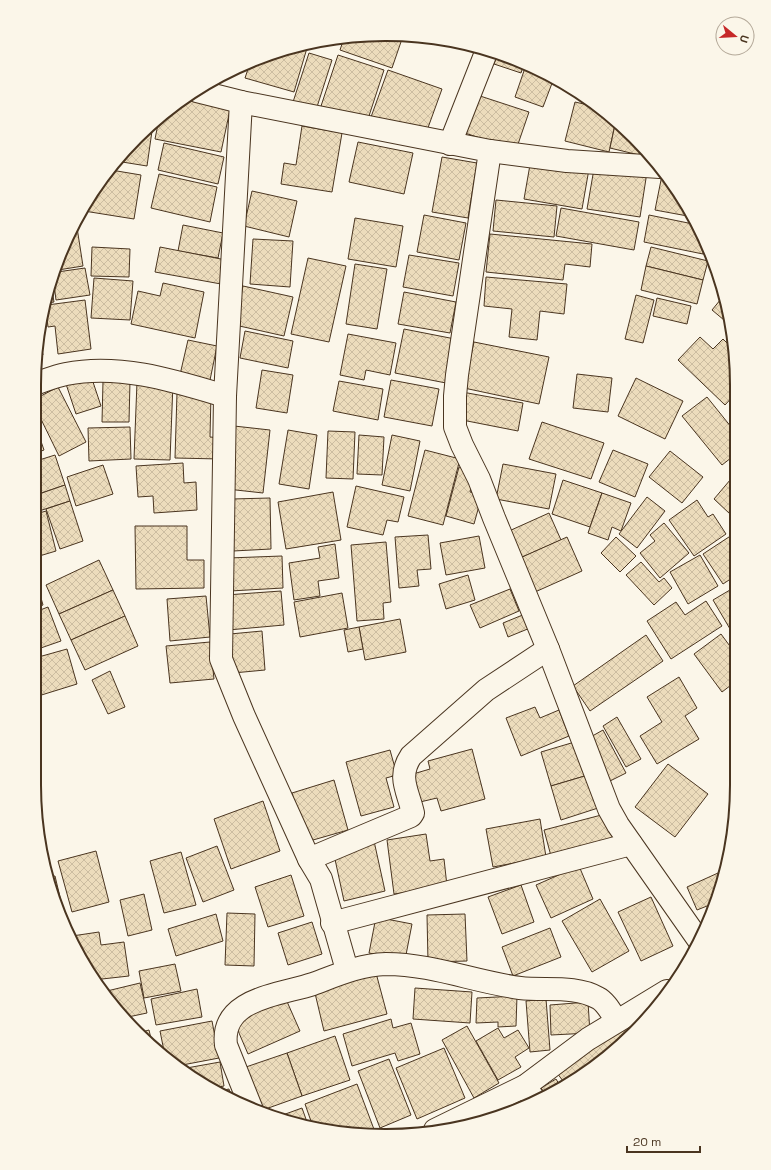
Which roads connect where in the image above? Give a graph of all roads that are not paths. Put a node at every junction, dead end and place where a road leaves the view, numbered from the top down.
1 (485, 56) edge
2 (204, 93) edge
3 (241, 102) junction
4 (450, 144) junction
5 (490, 151) junction
6 (652, 166) edge
7 (41, 382) edge
8 (225, 396) junction
9 (548, 649) junction
10 (630, 844) junction
11 (309, 859) junction
12 (332, 923) junction
13 (695, 935) edge
14 (347, 970) junction
15 (656, 997) edge
16 (617, 1021) junction
17 (529, 1093) edge
18 (248, 1100) edge
19 (458, 1121) edge

1 - 4 street
2 - 3 street
3 - 4 street
3 - 8 street
4 - 5 street
5 - 6 street
5 - 9 street
7 - 8 street
8 - 11 street
9 - 10 street
9 - 11 street
10 - 12 street
10 - 13 street
11 - 12 street
12 - 14 street
14 - 16 street
14 - 18 street
15 - 16 street
16 - 17 street
17 - 19 street

